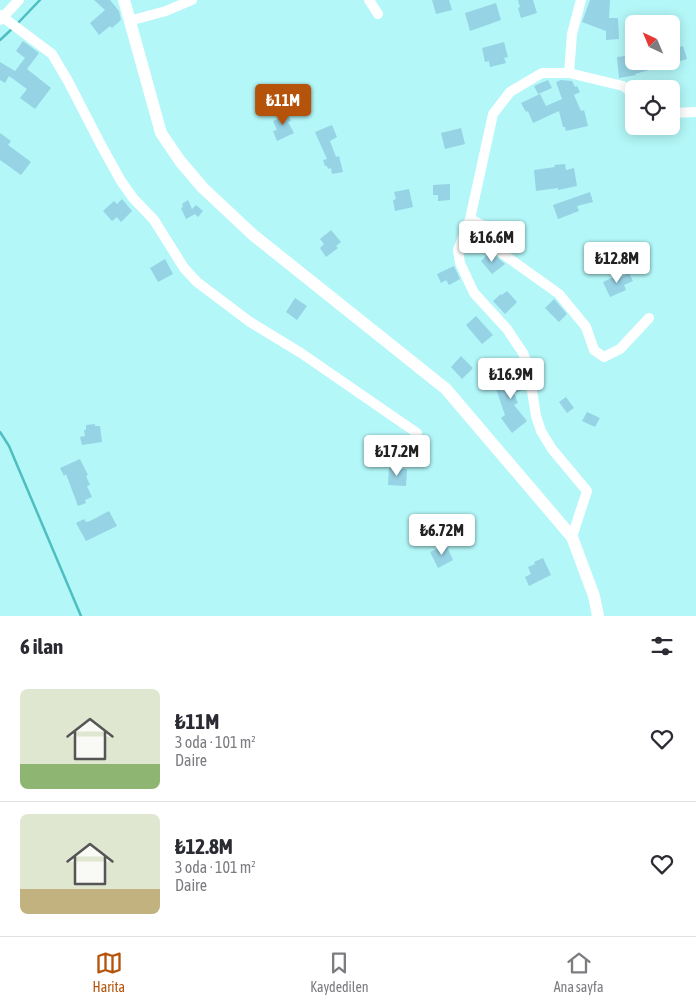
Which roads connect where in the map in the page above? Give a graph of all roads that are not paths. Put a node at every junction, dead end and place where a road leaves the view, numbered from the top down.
1 (19, 0) edge
2 (124, 0) edge
3 (192, 0) edge
4 (369, 0) edge
5 (581, 0) edge
6 (378, 14) dead end
7 (7, 21) edge
8 (129, 21) junction
9 (569, 73) junction
10 (625, 87) edge
11 (696, 112) edge
12 (680, 113) edge
13 (470, 219) junction
14 (648, 318) dead end
15 (417, 433) dead end
16 (572, 537) junction
17 (598, 616) edge

1 - 7 street
2 - 8 main road
3 - 8 street
4 - 6 street
5 - 9 street
7 - 15 street
8 - 16 main road
9 - 10 street
9 - 13 street
11 - 12 street
13 - 14 street
13 - 16 street
16 - 17 main road

